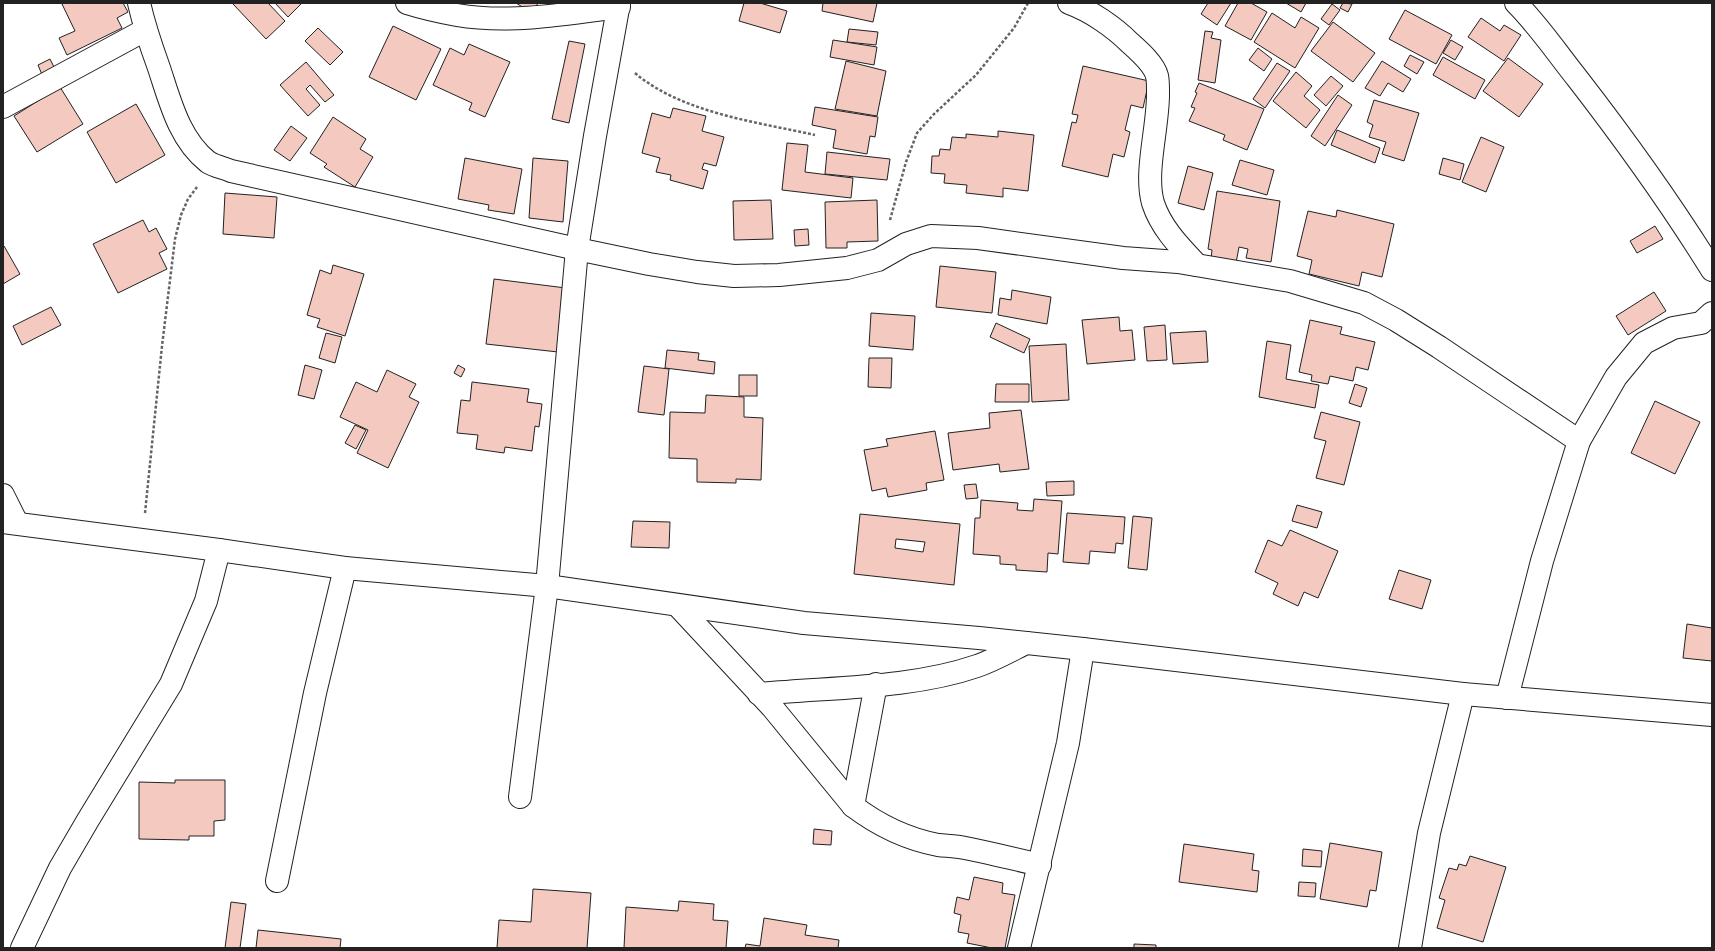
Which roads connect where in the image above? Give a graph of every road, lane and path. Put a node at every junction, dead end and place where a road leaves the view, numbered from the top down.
1 (139, 3) edge
2 (407, 3) edge
3 (1028, 3) edge
4 (1069, 3) edge
5 (1516, 3) edge
6 (619, 5) edge
7 (146, 30) junction
8 (610, 52) junction
9 (3, 107) edge
10 (815, 135) dead end
11 (215, 165) junction
12 (577, 249) junction
13 (878, 260) junction
14 (1197, 265) junction
15 (1712, 270) edge
16 (1712, 313) edge
17 (1579, 441) junction
18 (3, 495) edge
19 (10, 523) edge
20 (141, 539) junction
21 (219, 550) junction
22 (345, 568) junction
23 (547, 586) junction
24 (678, 606) junction
25 (1026, 643) junction
26 (1083, 649) junction
27 (876, 684) junction
28 (759, 694) junction
29 (1462, 694) junction
30 (1507, 698) junction
31 (1712, 715) edge
32 (520, 797) dead end
33 (853, 806) junction
34 (1040, 865) junction
35 (277, 881) dead end
36 (22, 948) edge
37 (1019, 948) edge
38 (1410, 948) edge

1 - 7 street
2 - 6 street
3 - 13 path
4 - 14 street
5 - 15 street
6 - 8 street
7 - 9 street
7 - 11 street
8 - 10 path
8 - 12 street
11 - 12 street
11 - 20 path
12 - 13 street
12 - 23 street
13 - 14 street
14 - 17 street
16 - 17 street
17 - 30 street
18 - 19 street
19 - 20 street
20 - 21 street
21 - 22 street
21 - 36 street
22 - 23 street
22 - 35 street
23 - 24 street
23 - 32 street
24 - 25 street
24 - 28 street
25 - 26 street
25 - 27 street
26 - 29 street
26 - 34 street
27 - 28 street
27 - 33 street
28 - 33 street
29 - 30 street
29 - 38 street
30 - 31 street
33 - 34 street
34 - 37 street

